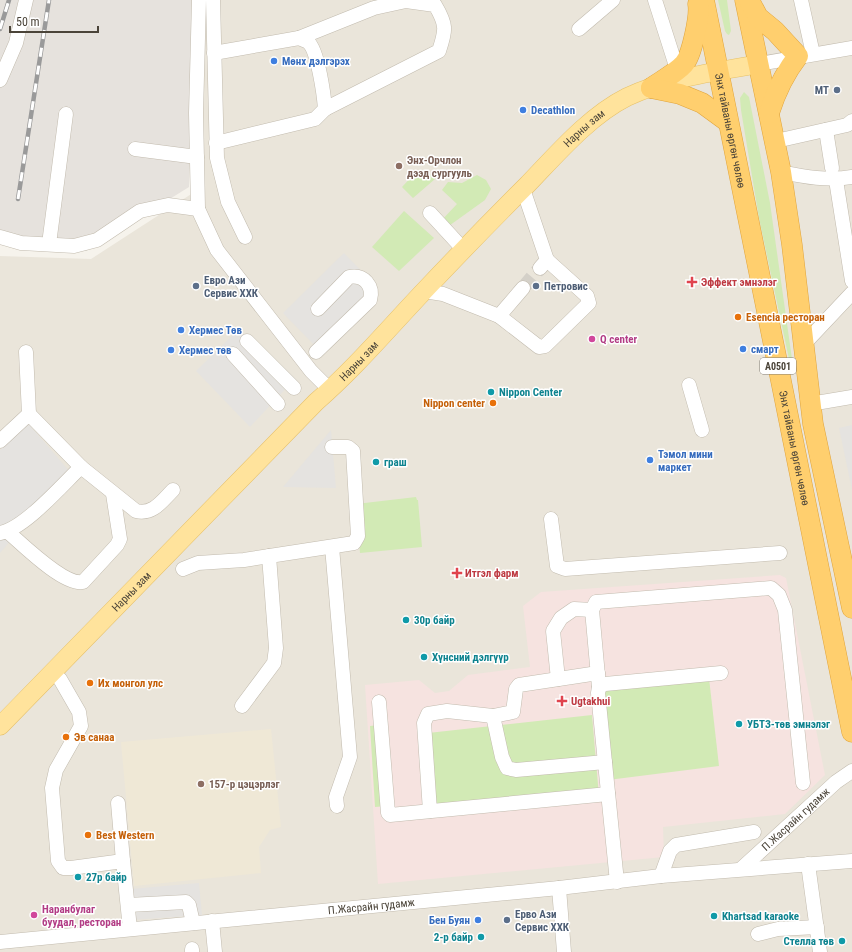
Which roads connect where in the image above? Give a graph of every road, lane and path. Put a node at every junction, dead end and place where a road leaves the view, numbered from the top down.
1 (26, 0) edge
2 (199, 0) edge
3 (213, 0) edge
4 (613, 0) edge
5 (656, 0) edge
6 (698, 0) edge
7 (704, 0) edge
8 (745, 0) edge
9 (749, 0) edge
10 (801, 0) edge
11 (579, 29) dead end
12 (299, 38) junction
13 (852, 48) edge
14 (214, 53) junction
15 (806, 55) junction
16 (759, 64) junction
17 (677, 69) junction
18 (719, 71) junction
19 (0, 80) edge
20 (651, 88) junction
21 (325, 109) junction
22 (66, 114) dead end
23 (768, 116) junction
24 (852, 121) edge
25 (728, 122) junction
26 (826, 130) junction
27 (776, 141) junction
28 (216, 143) junction
29 (135, 149) dead end
30 (197, 157) junction
31 (781, 172) junction
32 (834, 174) junction
33 (852, 177) edge
34 (523, 189) junction
35 (198, 209) junction
36 (430, 213) dead end
37 (0, 237) edge
38 (246, 238) dead end
39 (49, 244) junction
40 (464, 250) junction
41 (852, 281) edge
42 (523, 288) tunnel mouth
43 (424, 291) junction
44 (852, 294) edge
45 (318, 309) dead end
46 (498, 316) junction
47 (247, 341) dead end
48 (804, 344) junction
49 (26, 352) dead end
50 (316, 352) dead end
51 (233, 354) dead end
52 (689, 385) dead end
53 (294, 388) dead end
54 (330, 390) junction
55 (852, 397) edge
56 (278, 404) dead end
57 (810, 404) junction
58 (29, 414) junction
59 (702, 430) dead end
60 (0, 441) edge
61 (332, 447) dead end
62 (81, 467) junction
63 (173, 490) dead end
64 (113, 494) junction
65 (550, 519) dead end
66 (4, 532) edge
67 (332, 547) junction
68 (780, 553) dead end
69 (269, 556) junction
70 (847, 564) edge
71 (183, 568) dead end
72 (852, 606) edge
73 (592, 610) junction
74 (52, 673) junction
75 (721, 673) dead end
76 (558, 679) junction
77 (599, 680) junction
78 (379, 702) dead end
79 (242, 706) dead end
80 (493, 716) junction
81 (0, 726) edge
82 (852, 732) edge
83 (605, 762) junction
84 (852, 771) edge
85 (803, 783) dead end
86 (608, 794) junction
87 (118, 803) dead end
88 (337, 806) dead end
89 (430, 811) junction
90 (754, 832) dead end
91 (123, 861) junction
92 (852, 862) edge
93 (808, 864) junction
94 (742, 869) junction
95 (661, 876) junction
96 (617, 882) junction
97 (559, 888) junction
98 (128, 905) junction
99 (212, 921) junction
100 (193, 923) junction
101 (817, 927) junction
102 (130, 929) junction
103 (758, 934) dead end
104 (0, 942) edge
105 (215, 952) edge
106 (564, 952) edge
107 (820, 952) edge

1 - 19 street
2 - 30 street
3 - 14 street
4 - 11 street
5 - 17 street
6 - 17 highway
7 - 18 highway, Энх тайваны өргөн чөлөө / A0501
8 - 16 highway, Энх тайваны өргөн чөлөө / A0501
9 - 15 highway
10 - 15 street
12 - 14 street
12 - 21 street
12 - 21 street
13 - 15 street
14 - 28 street
15 - 16 street
15 - 23 highway
16 - 18 main road, Нарны зам
16 - 23 highway, Энх тайваны өргөн чөлөө / A0501
17 - 20 highway
18 - 20 main road, Нарны зам
18 - 25 highway, Энх тайваны өргөн чөлөө / A0501
20 - 25 highway
20 - 34 main road, Нарны зам
21 - 28 street
22 - 39 street
23 - 27 highway, Энх тайваны өргөн чөлөө / A0501
24 - 26 street
25 - 82 highway, Энх тайваны өргөн чөлөө / A0501
26 - 27 street
26 - 32 street
27 - 31 highway, Энх тайваны өргөн чөлөө / A0501
28 - 38 street
29 - 30 street
30 - 35 street
31 - 32 street
31 - 48 highway, Энх тайваны өргөн чөлөө / A0501
32 - 33 street
32 - 41 street
34 - 40 main road, Нарны зам
34 - 46 street
35 - 39 street
35 - 54 street
36 - 40 street
37 - 39 street
40 - 43 main road, Нарны зам
42 - 46 street
43 - 46 street
43 - 54 main road, Нарны зам
44 - 48 street
45 - 50 street
47 - 53 street
48 - 57 highway, Энх тайваны өргөн чөлөө / A0501
49 - 58 street
51 - 56 street
52 - 59 street
54 - 74 main road, Нарны зам
55 - 57 street
57 - 70 highway, Энх тайваны өргөн чөлөө / A0501
58 - 60 street
58 - 62 street
61 - 67 street
62 - 64 street
62 - 66 street
63 - 64 street
64 - 66 street
65 - 68 street
67 - 69 street
67 - 88 street
69 - 71 street
69 - 79 street
70 - 72 highway, Энх тайваны өргөн чөлөө / A0501
73 - 76 street
73 - 77 street
73 - 85 street
74 - 81 main road, Нарны зам
74 - 91 street
75 - 77 street
76 - 77 street
76 - 80 street
77 - 83 street
78 - 89 street
80 - 83 street
80 - 89 street
83 - 86 street
84 - 94 street, П.Жасрайн гудамж
86 - 89 street
86 - 96 street
87 - 91 street
90 - 95 street
91 - 98 street
92 - 93 street, П.Жасрайн гудамж
93 - 94 street, П.Жасрайн гудамж
93 - 101 street
94 - 95 street, П.Жасрайн гудамж
95 - 96 street, П.Жасрайн гудамж
96 - 97 street, П.Жасрайн гудамж
97 - 99 street, П.Жасрайн гудамж
97 - 106 street
98 - 100 street
98 - 102 street
99 - 100 street, П.Жасрайн гудамж
99 - 105 street
100 - 102 street, П.Жасрайн гудамж
101 - 103 street
101 - 107 street
102 - 104 street, П.Жасрайн гудамж

